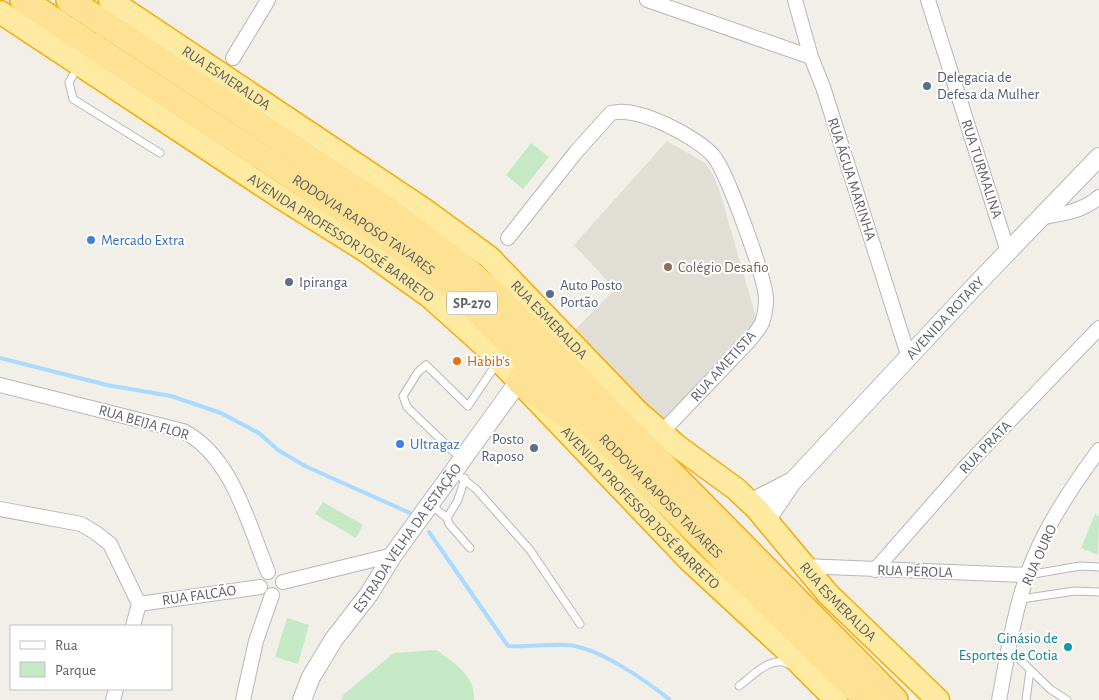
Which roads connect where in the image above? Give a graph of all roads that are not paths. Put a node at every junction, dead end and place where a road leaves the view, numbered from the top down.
1 (23, 0) edge
2 (69, 0) edge
3 (110, 0) edge
4 (268, 0) edge
5 (647, 0) edge
6 (795, 0) edge
7 (928, 0) edge
8 (0, 12) edge
9 (811, 57) junction
10 (233, 58) dead end
11 (79, 65) junction
12 (160, 153) dead end
13 (1099, 157) edge
14 (1099, 197) edge
15 (1043, 217) junction
16 (508, 238) dead end
17 (1008, 252) junction
18 (1099, 328) edge
19 (909, 358) junction
20 (499, 361) junction
21 (519, 381) junction
22 (0, 385) edge
23 (661, 432) junction
24 (1099, 450) edge
25 (460, 470) junction
26 (792, 482) junction
27 (750, 503) junction
28 (430, 504) junction
29 (0, 509) edge
30 (447, 518) junction
31 (766, 520) junction
32 (470, 548) dead end
33 (393, 555) junction
34 (803, 566) junction
35 (1099, 567) edge
36 (875, 570) junction
37 (268, 572) junction
38 (1027, 576) junction
39 (283, 582) junction
40 (260, 587) junction
41 (1099, 592) edge
42 (272, 595) junction
43 (1021, 599) junction
44 (139, 604) junction
45 (580, 624) dead end
46 (133, 625) edge
47 (778, 646) dead end
48 (1009, 648) junction
49 (1030, 670) junction
50 (802, 677) dead end
51 (738, 686) dead end
52 (855, 689) edge
53 (243, 700) edge
54 (302, 700) edge
55 (829, 700) edge
56 (895, 700) edge
57 (938, 700) edge
58 (999, 700) edge
59 (1026, 700) edge
60 (1067, 700) edge

1 - 52 highway, RODOVIA RAPOSO TAVARES / SP-270
2 - 52 highway, RODOVIA RAPOSO TAVARES / SP-270
3 - 23 highway, RUA ESMERALDA
4 - 10 street
5 - 9 street
6 - 9 street, RUA ÁGUA MARINHA
7 - 17 street, RUA TURMALINA
8 - 11 highway, AVENIDA PROFESSOR JOSÉ BARRETO
9 - 19 street, RUA ÁGUA MARINHA
11 - 12 lane
11 - 20 highway, AVENIDA PROFESSOR JOSÉ BARRETO
13 - 15 street, AVENIDA ROTARY
14 - 15 street
15 - 17 street, AVENIDA ROTARY
16 - 23 street, RUA AMETISTA
17 - 19 street, AVENIDA ROTARY
18 - 36 street, RUA PRATA
19 - 26 street, AVENIDA ROTARY
20 - 21 highway, AVENIDA PROFESSOR JOSÉ BARRETO
20 - 25 lane
21 - 25 street, ESTRADA VELHA DA ESTAÇÃO
21 - 52 highway
22 - 37 street, RUA BEIJA FLOR
23 - 27 highway, RUA ESMERALDA
24 - 38 street, RUA OURO
25 - 28 street, ESTRADA VELHA DA ESTAÇÃO
25 - 30 lane
25 - 45 lane
26 - 27 street, AVENIDA ROTARY
26 - 31 street, AVENIDA ROTARY
27 - 31 highway, RUA ESMERALDA
28 - 30 lane
28 - 33 street, ESTRADA VELHA DA ESTAÇÃO
29 - 44 street
30 - 32 lane
31 - 34 highway, RUA ESMERALDA
33 - 39 street
33 - 54 street, ESTRADA VELHA DA ESTAÇÃO
34 - 36 street, RUA PÉROLA
34 - 57 highway, RUA ESMERALDA
35 - 38 lane
36 - 38 street, RUA PÉROLA
37 - 39 street
37 - 40 street
38 - 43 street, RUA OURO
39 - 42 street
40 - 42 street
40 - 44 street, RUA FALCÃO
41 - 43 lane
42 - 53 street
43 - 48 street, RUA OURO
44 - 46 street
47 - 55 lane
48 - 49 lane
48 - 58 street, RUA OURO
49 - 59 lane
49 - 60 lane
50 - 51 lane
52 - 56 highway, SP-270

